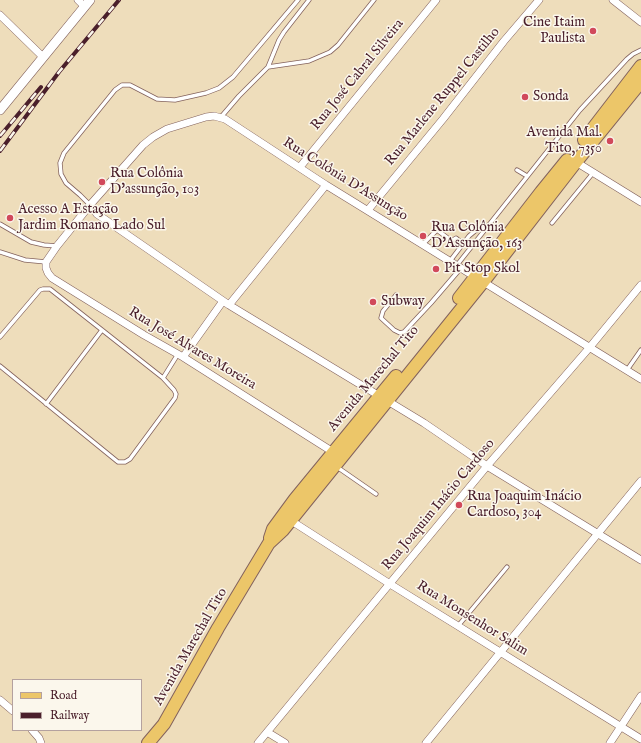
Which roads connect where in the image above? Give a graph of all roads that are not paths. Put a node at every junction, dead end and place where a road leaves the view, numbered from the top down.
1 (298, 0) edge
2 (309, 0) edge
3 (374, 0) edge
4 (436, 0) edge
5 (539, 0) edge
6 (613, 0) edge
7 (84, 2) edge
8 (0, 15) edge
9 (641, 22) edge
10 (641, 50) edge
11 (43, 57) junction
12 (641, 66) edge
13 (268, 67) junction
14 (641, 82) edge
15 (1, 107) edge
16 (220, 118) junction
17 (576, 162) junction
18 (300, 167) junction
19 (517, 170) dead end
20 (593, 173) junction
21 (527, 176) junction
22 (326, 185) junction
23 (641, 202) edge
24 (90, 205) junction
25 (368, 210) junction
26 (552, 223) dead end
27 (0, 224) edge
28 (468, 224) dead end
29 (487, 226) junction
30 (475, 231) junction
31 (423, 244) junction
32 (463, 244) junction
33 (57, 246) junction
34 (0, 252) edge
35 (46, 262) junction
36 (456, 264) junction
37 (480, 279) junction
38 (641, 285) edge
39 (396, 295) dead end
40 (226, 303) junction
41 (102, 330) junction
42 (0, 337) edge
43 (590, 347) junction
44 (641, 350) edge
45 (180, 356) junction
46 (0, 366) edge
47 (626, 370) junction
48 (163, 378) junction
49 (641, 379) edge
50 (383, 398) junction
51 (46, 404) junction
52 (332, 452) junction
53 (334, 466) junction
54 (488, 466) junction
55 (318, 478) junction
56 (641, 481) edge
57 (376, 494) dead end
58 (290, 520) junction
59 (598, 533) junction
60 (269, 543) junction
61 (641, 560) edge
62 (507, 567) dead end
63 (390, 584) junction
64 (458, 626) junction
65 (500, 652) junction
66 (641, 696) edge
67 (0, 700) edge
68 (12, 711) edge
69 (164, 724) junction
70 (621, 726) junction
71 (33, 731) edge
72 (267, 732) junction
73 (641, 739) edge
74 (40, 740) edge
75 (148, 743) edge
76 (158, 743) edge
77 (258, 743) edge
78 (285, 743) edge
79 (426, 743) edge
80 (610, 743) edge

1 - 24 lane
2 - 13 lane
3 - 13 lane
4 - 18 street, Rua José Cabral Silveira
5 - 25 street, Rua Marlene Ruppel Castilho
6 - 9 street
7 - 11 street
8 - 11 street
10 - 21 lane
11 - 15 street
12 - 37 main road, Avenida Marechal Tito
13 - 16 lane
14 - 17 main road, Avenida Marechal Tito
16 - 18 street, Rua Colônia D'Assunção
16 - 24 street
17 - 20 street
17 - 37 main road, Avenida Marechal Tito
18 - 22 street, Rua Colônia D'Assunção
19 - 21 lane
20 - 23 street
20 - 26 lane
21 - 29 lane
22 - 25 street, Rua Colônia D'Assunção
22 - 40 street
24 - 33 street
24 - 40 street
25 - 31 street, Rua Colônia D'Assunção
27 - 33 lane
28 - 30 lane
29 - 30 lane
29 - 36 lane
30 - 32 lane
31 - 32 lane
31 - 36 street, Rua Colônia D'Assunção
32 - 36 lane
33 - 35 street
34 - 35 lane
35 - 45 street, Rua José Alvares Moreira
36 - 37 street, Rua Colônia D'Assunção
36 - 39 lane
37 - 43 street, Rua Colônia D'Assunção
37 - 50 main road, Avenida Marechal Tito
38 - 43 street, Rua Joaquim Inácio Cardoso
40 - 45 street
40 - 50 street
41 - 42 lane
41 - 48 lane
41 - 51 lane
43 - 47 street, Rua Colônia D'Assunção
43 - 54 street, Rua Joaquim Inácio Cardoso
44 - 47 lane
45 - 48 lane
45 - 52 street, Rua José Alvares Moreira
46 - 51 lane
47 - 49 street, Rua Colônia D'Assunção
48 - 51 lane
50 - 52 main road, Avenida Marechal Tito
50 - 53 main road, Avenida Marechal Tito
50 - 54 street
52 - 55 main road, Avenida Marechal Tito
53 - 55 main road, Avenida Marechal Tito
53 - 57 lane
54 - 59 street
54 - 63 street, Rua Joaquim Inácio Cardoso
55 - 58 main road, Avenida Marechal Tito
55 - 60 main road, Avenida Marechal Tito
56 - 59 street
58 - 60 main road, Avenida Marechal Tito
58 - 63 street, Rua Monsenhor Salim
59 - 61 street
59 - 65 street
60 - 69 main road, Avenida Marechal Tito
62 - 64 lane
63 - 64 street, Rua Monsenhor Salim
63 - 72 street, Rua Joaquim Inácio Cardoso
64 - 65 street, Rua Monsenhor Salim
65 - 70 street, Rua Monsenhor Salim
65 - 79 street
66 - 70 street
67 - 68 street
69 - 75 main road, Avenida Marechal Tito
69 - 76 main road, Avenida Marechal Tito
70 - 73 street, Rua Monsenhor Salim
70 - 80 street
71 - 74 street
72 - 77 street, Rua Joaquim Inácio Cardoso
72 - 78 street

